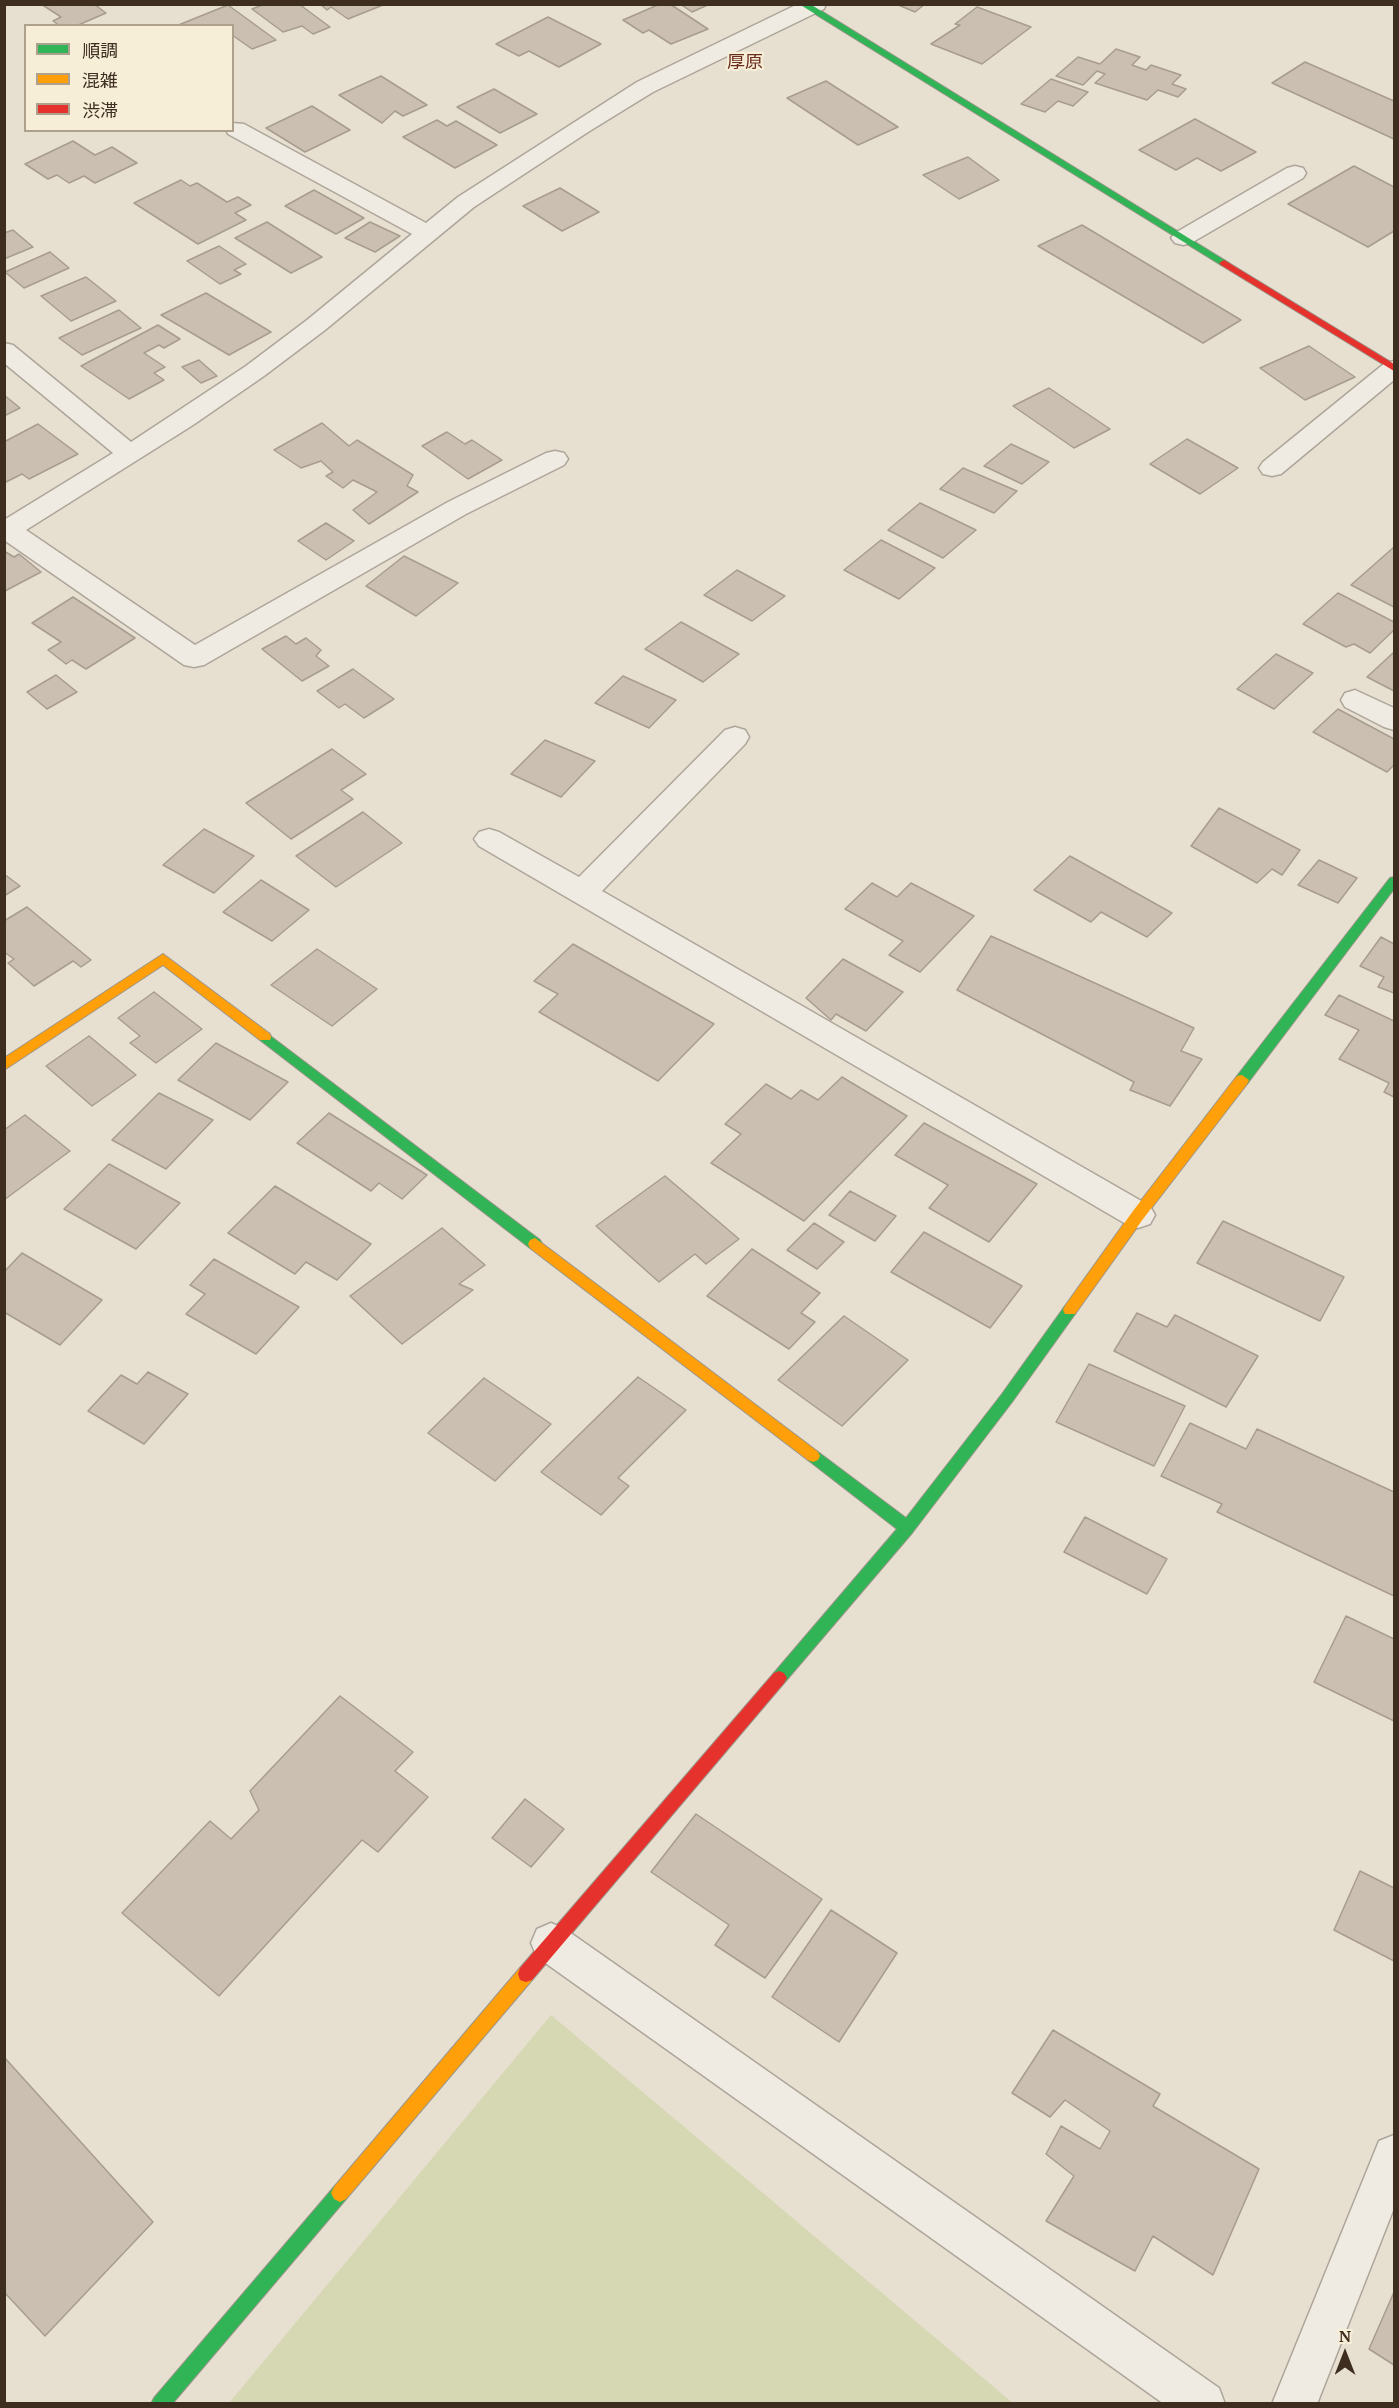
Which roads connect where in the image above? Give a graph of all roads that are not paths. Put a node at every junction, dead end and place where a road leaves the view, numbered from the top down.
1 (809, 6) edge
2 (236, 129) dead end
3 (1295, 172) dead end
4 (428, 233) junction
5 (1183, 238) junction
6 (4, 350) edge
7 (1394, 368) edge
8 (128, 453) junction
9 (555, 459) dead end
10 (1272, 468) dead end
11 (6, 529) edge
12 (1355, 700) dead end
13 (1395, 720) edge
14 (735, 736) dead end
15 (489, 839) dead end
16 (1395, 881) edge
17 (583, 892) junction
18 (4, 1065) edge
19 (1138, 1215) junction
20 (907, 1528) junction
21 (551, 1943) junction
22 (1395, 2156) edge
23 (160, 2403) edge
24 (1203, 2403) edge
25 (1294, 2403) edge

1 - 4 street
1 - 5 street
2 - 4 street
3 - 5 street
4 - 8 street
5 - 7 street
6 - 8 street
7 - 10 street
8 - 11 street
9 - 11 street
12 - 13 street
14 - 17 street
15 - 17 street
16 - 19 street
17 - 19 street
18 - 20 street
19 - 20 street
20 - 21 street
21 - 23 street
21 - 24 street
22 - 25 street

